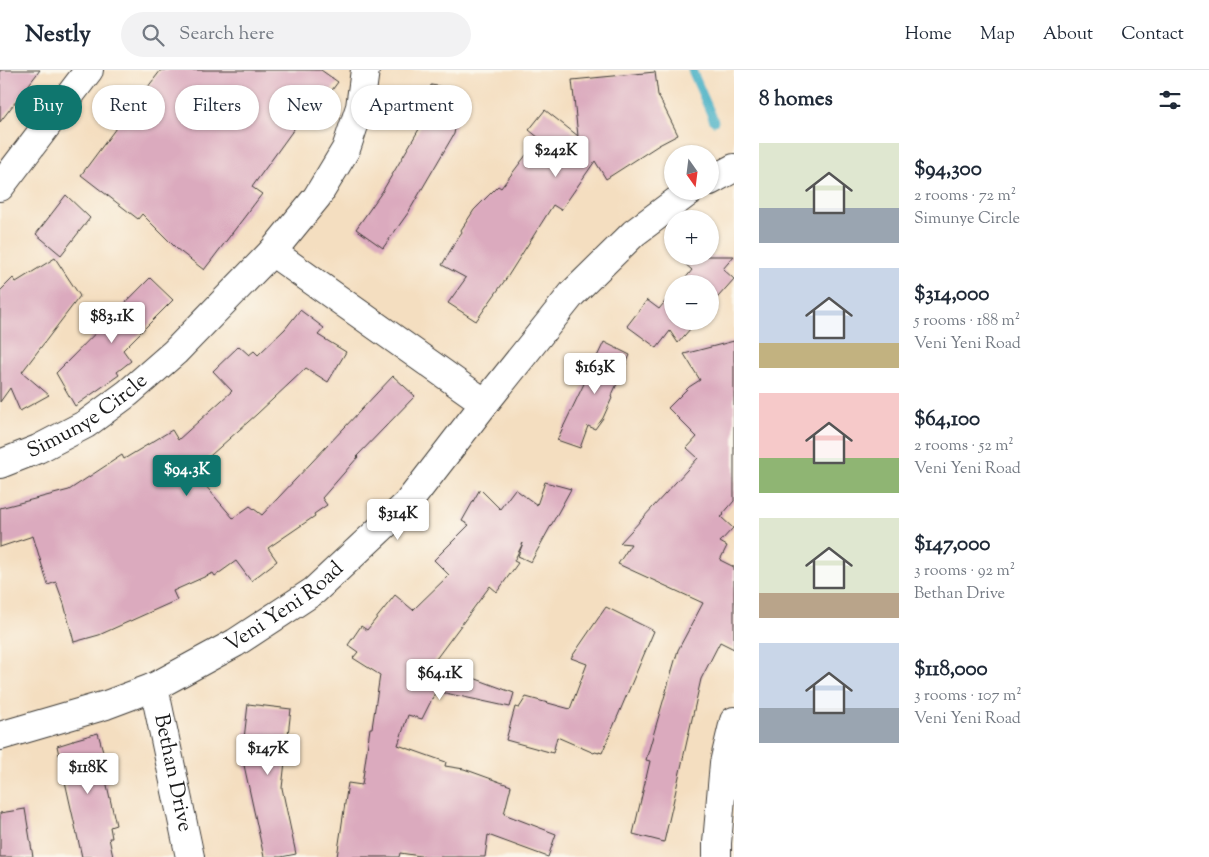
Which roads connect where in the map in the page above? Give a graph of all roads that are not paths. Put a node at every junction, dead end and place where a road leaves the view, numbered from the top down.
1 (89, 70) edge
2 (365, 70) edge
3 (734, 168) edge
4 (719, 176) edge
5 (0, 187) edge
6 (678, 200) edge
7 (272, 252) junction
8 (485, 403) junction
9 (0, 464) edge
10 (154, 687) junction
11 (734, 721) edge
12 (0, 736) edge
13 (190, 857) edge
14 (717, 857) edge

1 - 5 street
2 - 7 street, Simunye Circle
3 - 4 street
6 - 8 street, Veni Yeni Road
7 - 8 street
7 - 9 street, Simunye Circle
8 - 10 street, Veni Yeni Road
10 - 12 street, Veni Yeni Road
10 - 13 street, Bethan Drive
11 - 14 street

